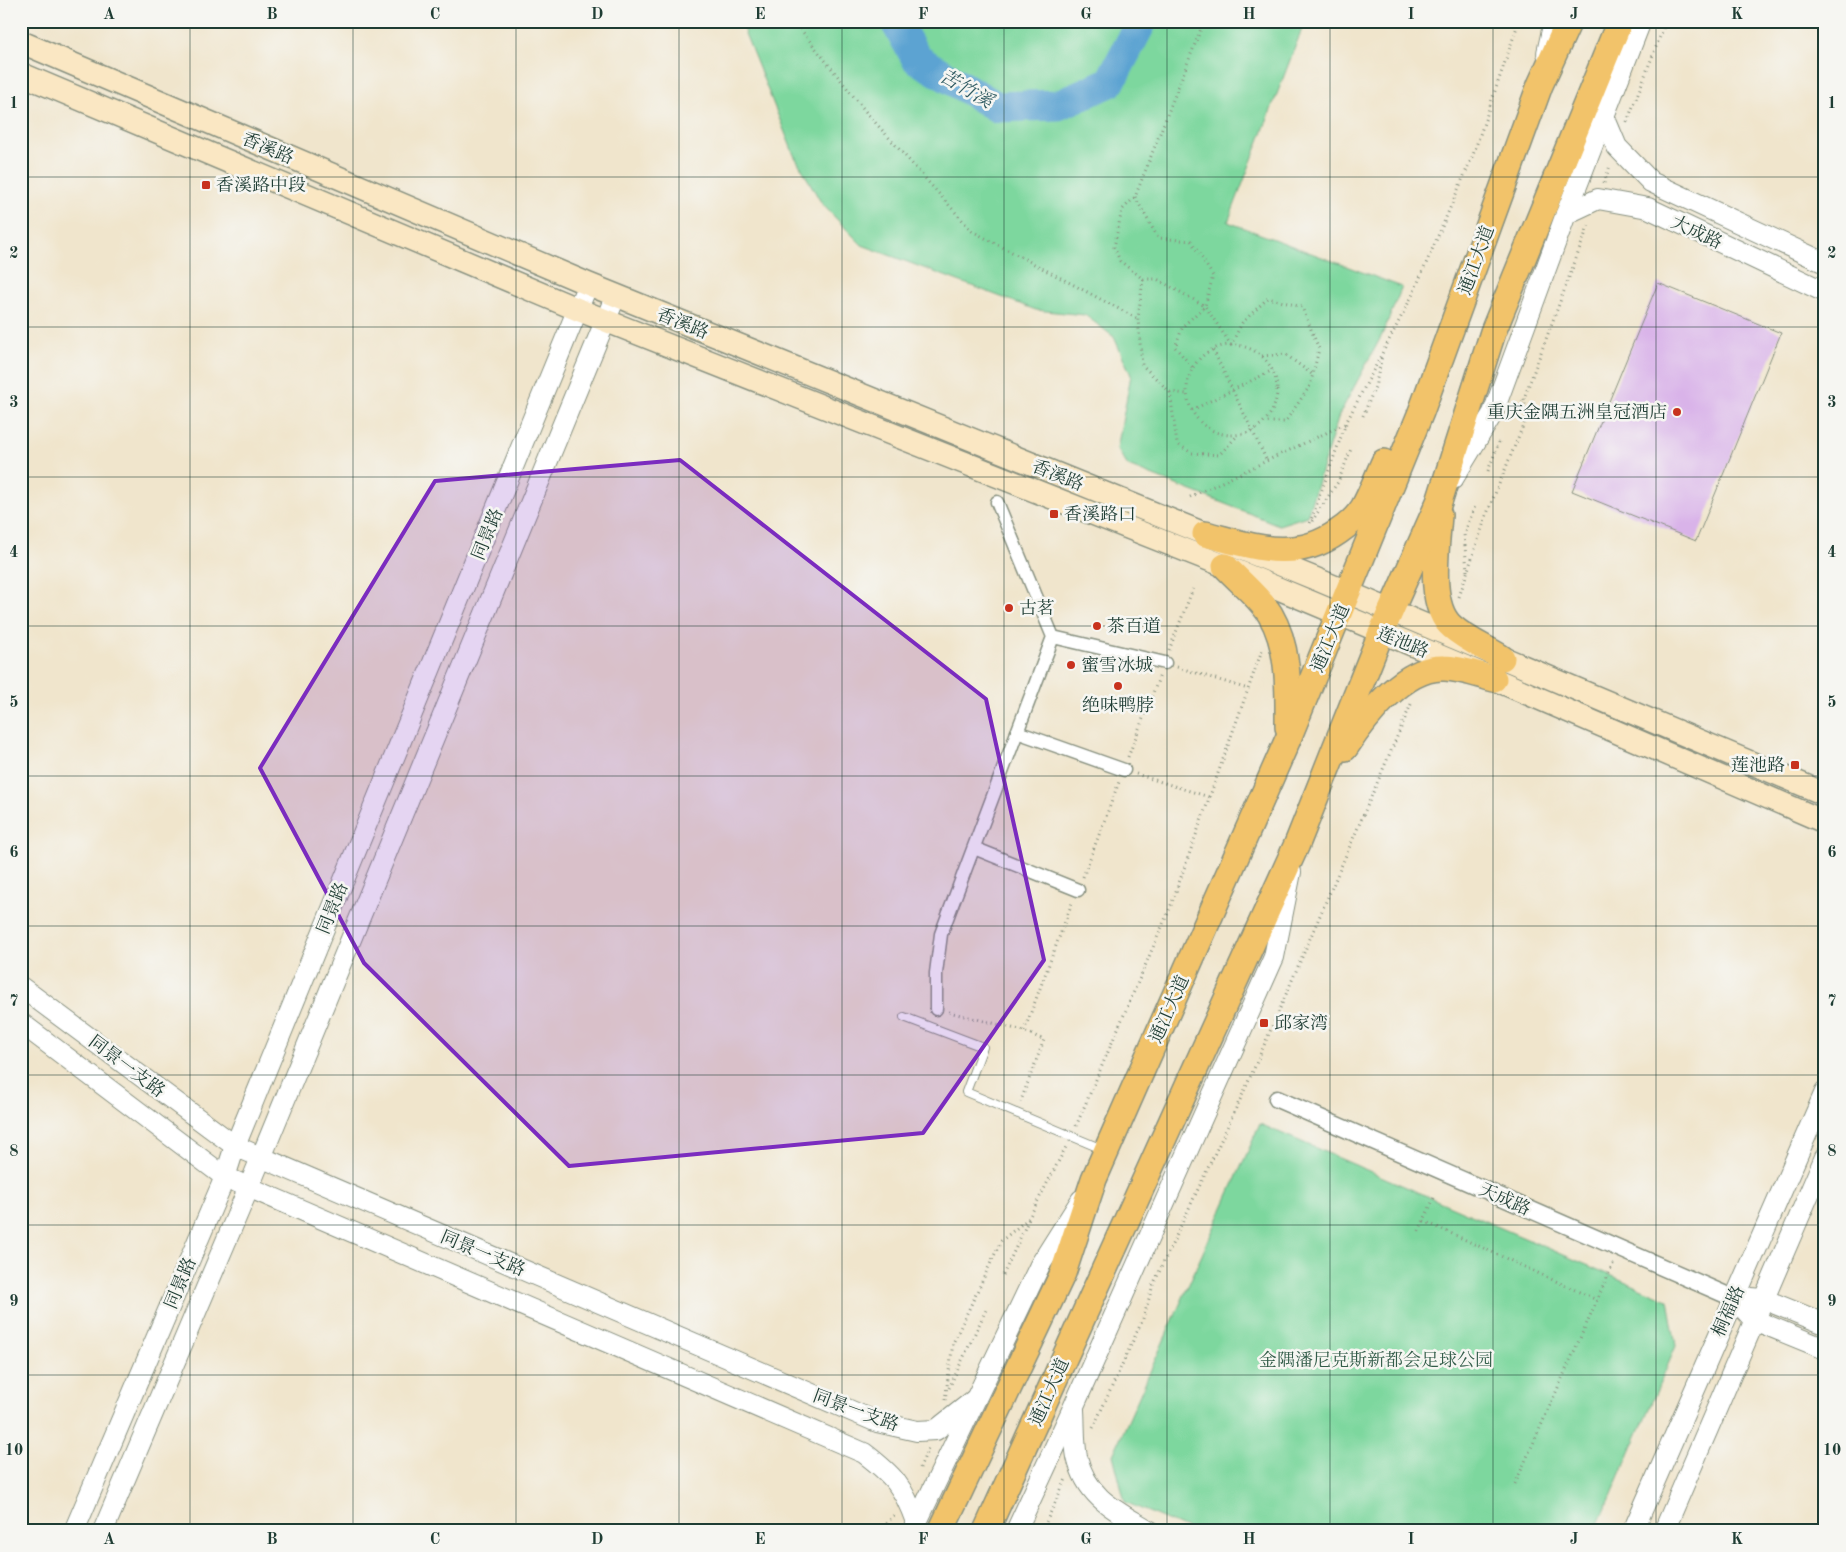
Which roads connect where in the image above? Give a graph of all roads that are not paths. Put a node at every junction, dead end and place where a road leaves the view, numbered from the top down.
1 (1554, 21) edge
2 (1569, 21) edge
3 (1620, 21) edge
4 (1641, 21) edge
5 (21, 30) edge
6 (21, 42) edge
7 (21, 74) edge
8 (116, 83) junction
9 (1540, 85) junction
10 (1604, 116) junction
11 (1566, 214) junction
12 (1825, 263) edge
13 (588, 284) junction
14 (1825, 292) edge
15 (616, 295) junction
16 (579, 310) junction
17 (606, 320) junction
18 (1421, 412) junction
19 (997, 502) dead end
20 (1439, 502) junction
21 (1205, 534) junction
22 (1225, 566) junction
23 (1349, 593) junction
24 (1390, 610) junction
25 (1339, 616) junction
26 (1381, 633) junction
27 (1053, 637) junction
28 (1164, 663) road end
29 (1498, 668) junction
30 (1018, 732) junction
31 (1288, 739) junction
32 (1124, 770) road end
33 (1320, 785) junction
34 (1825, 794) edge
35 (1825, 822) edge
36 (1297, 844) junction
37 (974, 848) junction
38 (1078, 890) road end
39 (21, 987) edge
40 (936, 1009) road end
41 (904, 1017) dead end
42 (21, 1023) edge
43 (1825, 1092) edge
44 (1276, 1099) dead end
45 (234, 1146) junction
46 (1106, 1151) junction
47 (259, 1157) junction
48 (1825, 1157) edge
49 (225, 1177) junction
50 (1094, 1180) junction
51 (249, 1187) junction
52 (1733, 1298) junction
53 (1763, 1299) junction
54 (1754, 1320) junction
55 (1825, 1324) edge
56 (1825, 1349) edge
57 (974, 1400) junction
58 (1074, 1408) junction
59 (914, 1526) edge
60 (74, 1531) edge
61 (103, 1531) edge
62 (941, 1531) edge
63 (986, 1531) edge
64 (1016, 1531) edge
65 (1150, 1531) edge
66 (1633, 1531) edge
67 (1664, 1531) edge

1 - 9 street, 通江大道
2 - 9 main road, 通江大道
3 - 20 main road, 通江大道
4 - 10 street, 通江大道
5 - 8 main road
6 - 8 main road, 香溪路
7 - 16 main road, 香溪路
8 - 13 main road, 香溪路
9 - 18 main road, 通江大道
10 - 11 street, 通江大道
10 - 12 street, 大成路
11 - 14 street, 大成路
11 - 20 street, 通江大道
13 - 15 main road, 香溪路
13 - 16 street, 同景路
15 - 17 street
15 - 21 main road, 香溪路
16 - 17 main road, 香溪路
16 - 45 street, 同景路
17 - 22 main road, 香溪路
17 - 47 street
18 - 21 main road
18 - 23 main road, 通江大道
19 - 27 street
20 - 24 main road, 通江大道
20 - 29 main road
21 - 23 main road, 香溪路
22 - 25 main road, 香溪路
22 - 31 main road
23 - 24 main road, 莲池路
23 - 25 main road, 通江大道
24 - 26 main road, 通江大道
24 - 29 main road, 莲池路
25 - 26 main road, 莲池路
25 - 31 main road, 通江大道
26 - 29 main road, 莲池路
26 - 33 main road, 通江大道
27 - 28 street
27 - 30 street
29 - 33 main road
29 - 34 main road, 莲池路
29 - 35 main road, 莲池路
30 - 32 street
30 - 37 street
31 - 46 main road, 通江大道
33 - 36 main road, 通江大道
36 - 58 street, 通江大道
36 - 63 main road, 通江大道
37 - 38 street
37 - 40 street
39 - 45 street, 同景一支路
41 - 46 lane
42 - 49 street, 同景一支路
43 - 52 street, 桐福路
44 - 52 street, 天成路
45 - 47 street, 同景一支路
45 - 49 street, 同景路
46 - 50 main road, 通江大道
47 - 51 street
47 - 57 street, 同景一支路
48 - 53 street, 桐福路
49 - 51 street, 同景一支路
49 - 60 street, 同景路
50 - 57 street, 通江大道
50 - 62 main road, 通江大道
51 - 59 street, 同景一支路
51 - 61 street
52 - 53 street, 天成路
52 - 54 street, 天成路
52 - 66 street, 桐福路
53 - 54 street, 桐福路
53 - 55 street, 天成路
54 - 56 street, 天成路
54 - 67 street, 桐福路
57 - 59 street, 通江大道
58 - 64 street, 通江大道
58 - 65 street

